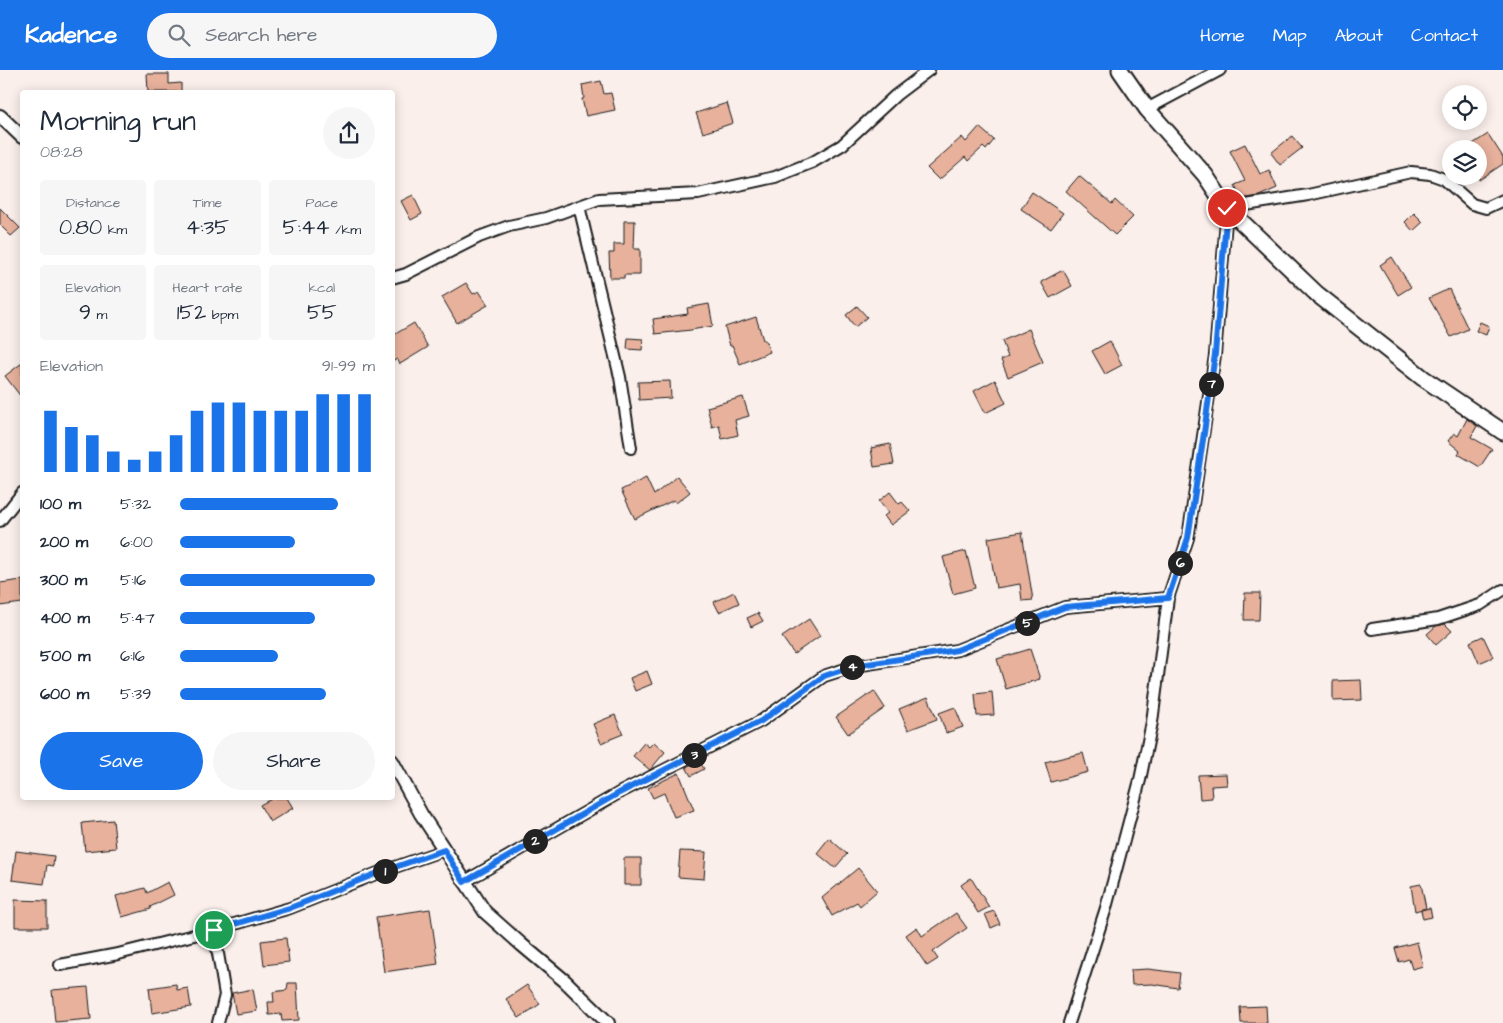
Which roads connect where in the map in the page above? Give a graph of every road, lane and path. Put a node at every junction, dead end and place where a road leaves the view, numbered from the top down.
1 (929, 70) edge
2 (1120, 70) edge
3 (1220, 70) edge
4 (1146, 109) junction
5 (0, 116) edge
6 (20, 135) edge
7 (1503, 200) edge
8 (579, 206) junction
9 (1227, 208) junction
10 (395, 277) edge
11 (1503, 432) edge
12 (631, 448) dead end
13 (20, 496) edge
14 (0, 521) edge
15 (1503, 590) edge
16 (1168, 598) junction
17 (1372, 629) dead end
18 (395, 767) edge
19 (444, 850) junction
20 (464, 882) junction
21 (214, 930) junction
22 (60, 965) dead end
23 (218, 1023) edge
24 (608, 1023) edge
25 (1069, 1023) edge

1 - 8 street
2 - 4 main road
3 - 4 street
4 - 9 main road
5 - 6 street
7 - 9 street
8 - 10 street
8 - 12 street
9 - 11 main road
9 - 16 street
13 - 14 street
15 - 17 street
16 - 20 street
16 - 25 street
18 - 19 street
19 - 20 street
19 - 21 street
20 - 24 street
21 - 22 street
21 - 23 street

